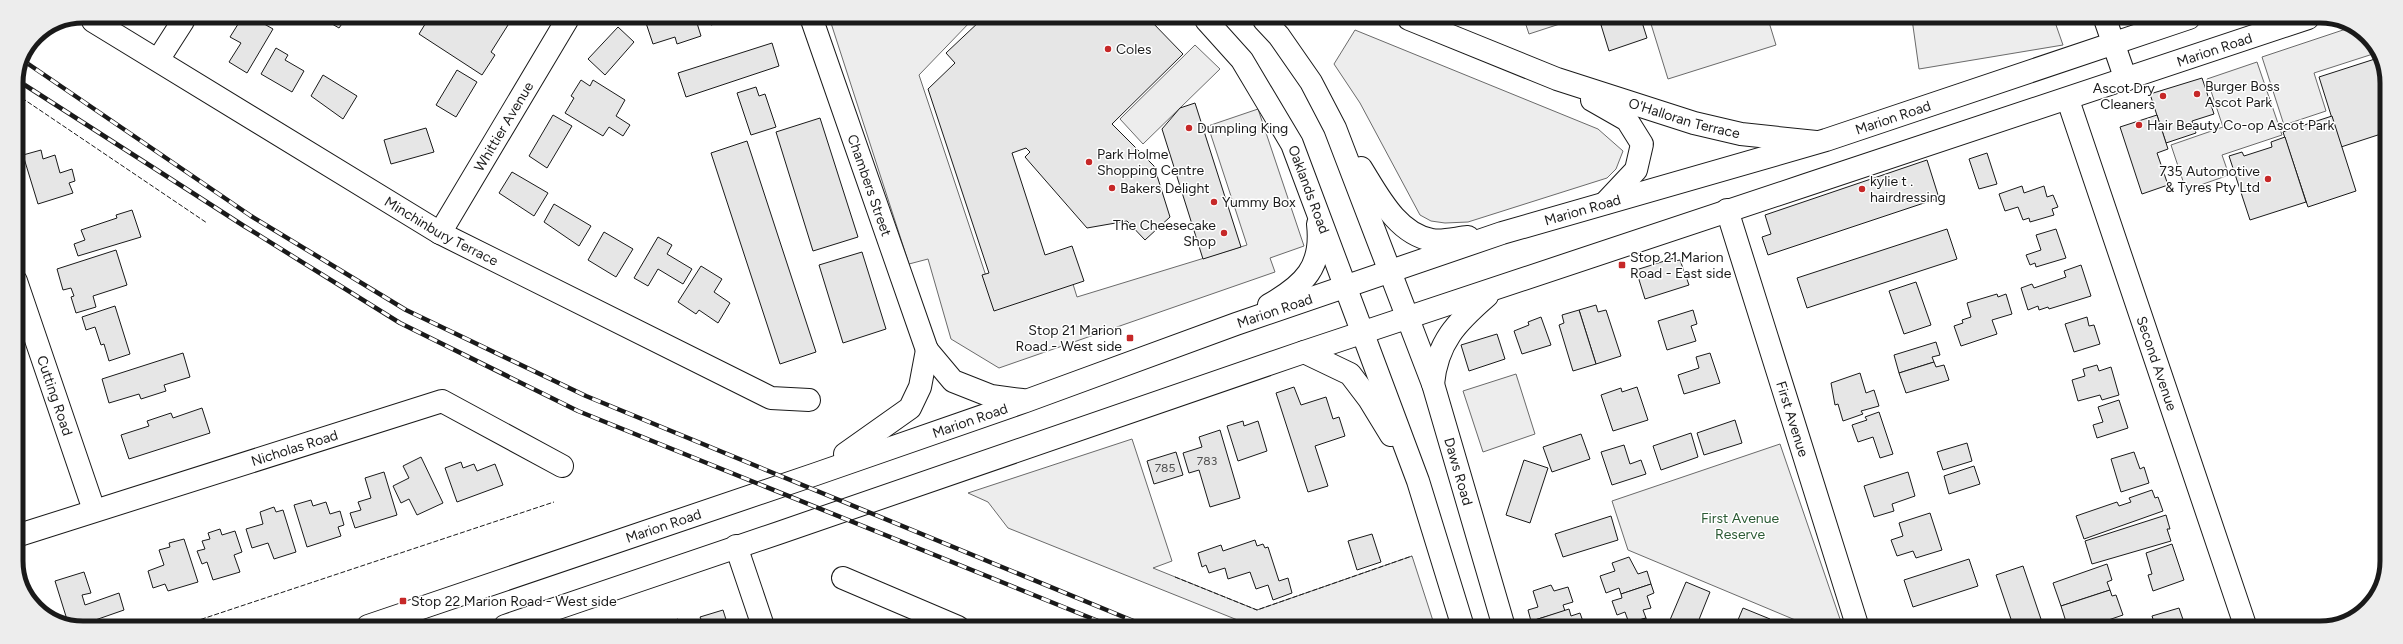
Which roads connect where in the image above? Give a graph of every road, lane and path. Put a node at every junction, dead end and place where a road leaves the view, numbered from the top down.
1 (96, 23) edge
2 (182, 23) edge
3 (565, 23) edge
4 (813, 23) edge
5 (1209, 23) edge
6 (1267, 23) edge
7 (1422, 23) edge
8 (2106, 23) edge
9 (2174, 23) edge
10 (2293, 23) edge
11 (2113, 44) junction
12 (158, 60) junction
13 (1556, 79) junction
14 (2126, 80) junction
15 (2068, 100) junction
16 (1335, 128) junction
17 (1816, 142) junction
18 (1315, 200) junction
19 (1605, 204) junction
20 (1727, 210) junction
21 (440, 233) junction
22 (1502, 233) junction
23 (1391, 272) junction
24 (1347, 286) junction
25 (1497, 287) junction
26 (23, 302) edge
27 (1408, 318) junction
28 (1236, 324) junction
29 (1364, 333) junction
30 (927, 350) junction
31 (1304, 352) junction
32 (1433, 384) junction
33 (809, 400) dead end
34 (1026, 401) junction
35 (562, 466) dead end
36 (816, 474) junction
37 (1418, 481) junction
38 (94, 510) junction
39 (23, 534) edge
40 (736, 546) junction
41 (843, 578) dead end
42 (383, 621) edge
43 (519, 621) edge
44 (761, 621) edge
45 (944, 621) edge
46 (1461, 621) edge
47 (1502, 621) edge
48 (1856, 621) edge
49 (2244, 621) edge

1 - 12 main road, Minchinbury Terrace
2 - 12 main road
3 - 21 main road, Whittier Avenue
4 - 30 main road, Chambers Street
5 - 18 main road, Oaklands Road
6 - 16 main road
7 - 13 main road, O'Halloran Terrace
8 - 11 main road
9 - 11 main road, Marion Road
10 - 14 main road, Marion Road
11 - 14 main road
11 - 17 main road, Marion Road
12 - 21 main road, Minchinbury Terrace
13 - 17 main road, O'Halloran Terrace
13 - 19 main road, O'Halloran Terrace
14 - 15 main road, Marion Road
15 - 20 main road, Marion Road
15 - 49 main road, Second Avenue
16 - 22 main road
16 - 23 main road
17 - 19 main road, Marion Road
18 - 24 main road, Oaklands Road
18 - 28 main road
19 - 22 main road, Marion Road
20 - 25 main road, Marion Road
20 - 48 main road, First Avenue
21 - 33 main road, Minchinbury Terrace
22 - 23 main road, Marion Road
23 - 24 main road, Marion Road
23 - 27 main road, Daws Road
24 - 28 main road, Marion Road
24 - 29 main road, Oaklands Road
25 - 27 main road, Marion Road
25 - 32 main road
26 - 38 main road, Cutting Road
27 - 29 main road, Marion Road
27 - 32 main road, Daws Road
28 - 34 main road, Marion Road
29 - 31 main road, Marion Road
29 - 37 main road
30 - 34 main road
30 - 36 main road
31 - 37 main road
31 - 40 main road, Marion Road
32 - 47 main road, Daws Road
34 - 36 main road, Marion Road
35 - 38 main road, Nicholas Road
36 - 42 main road, Marion Road
37 - 46 main road
38 - 39 main road, Nicholas Road
40 - 43 main road, Marion Road
40 - 44 main road
41 - 45 main road

